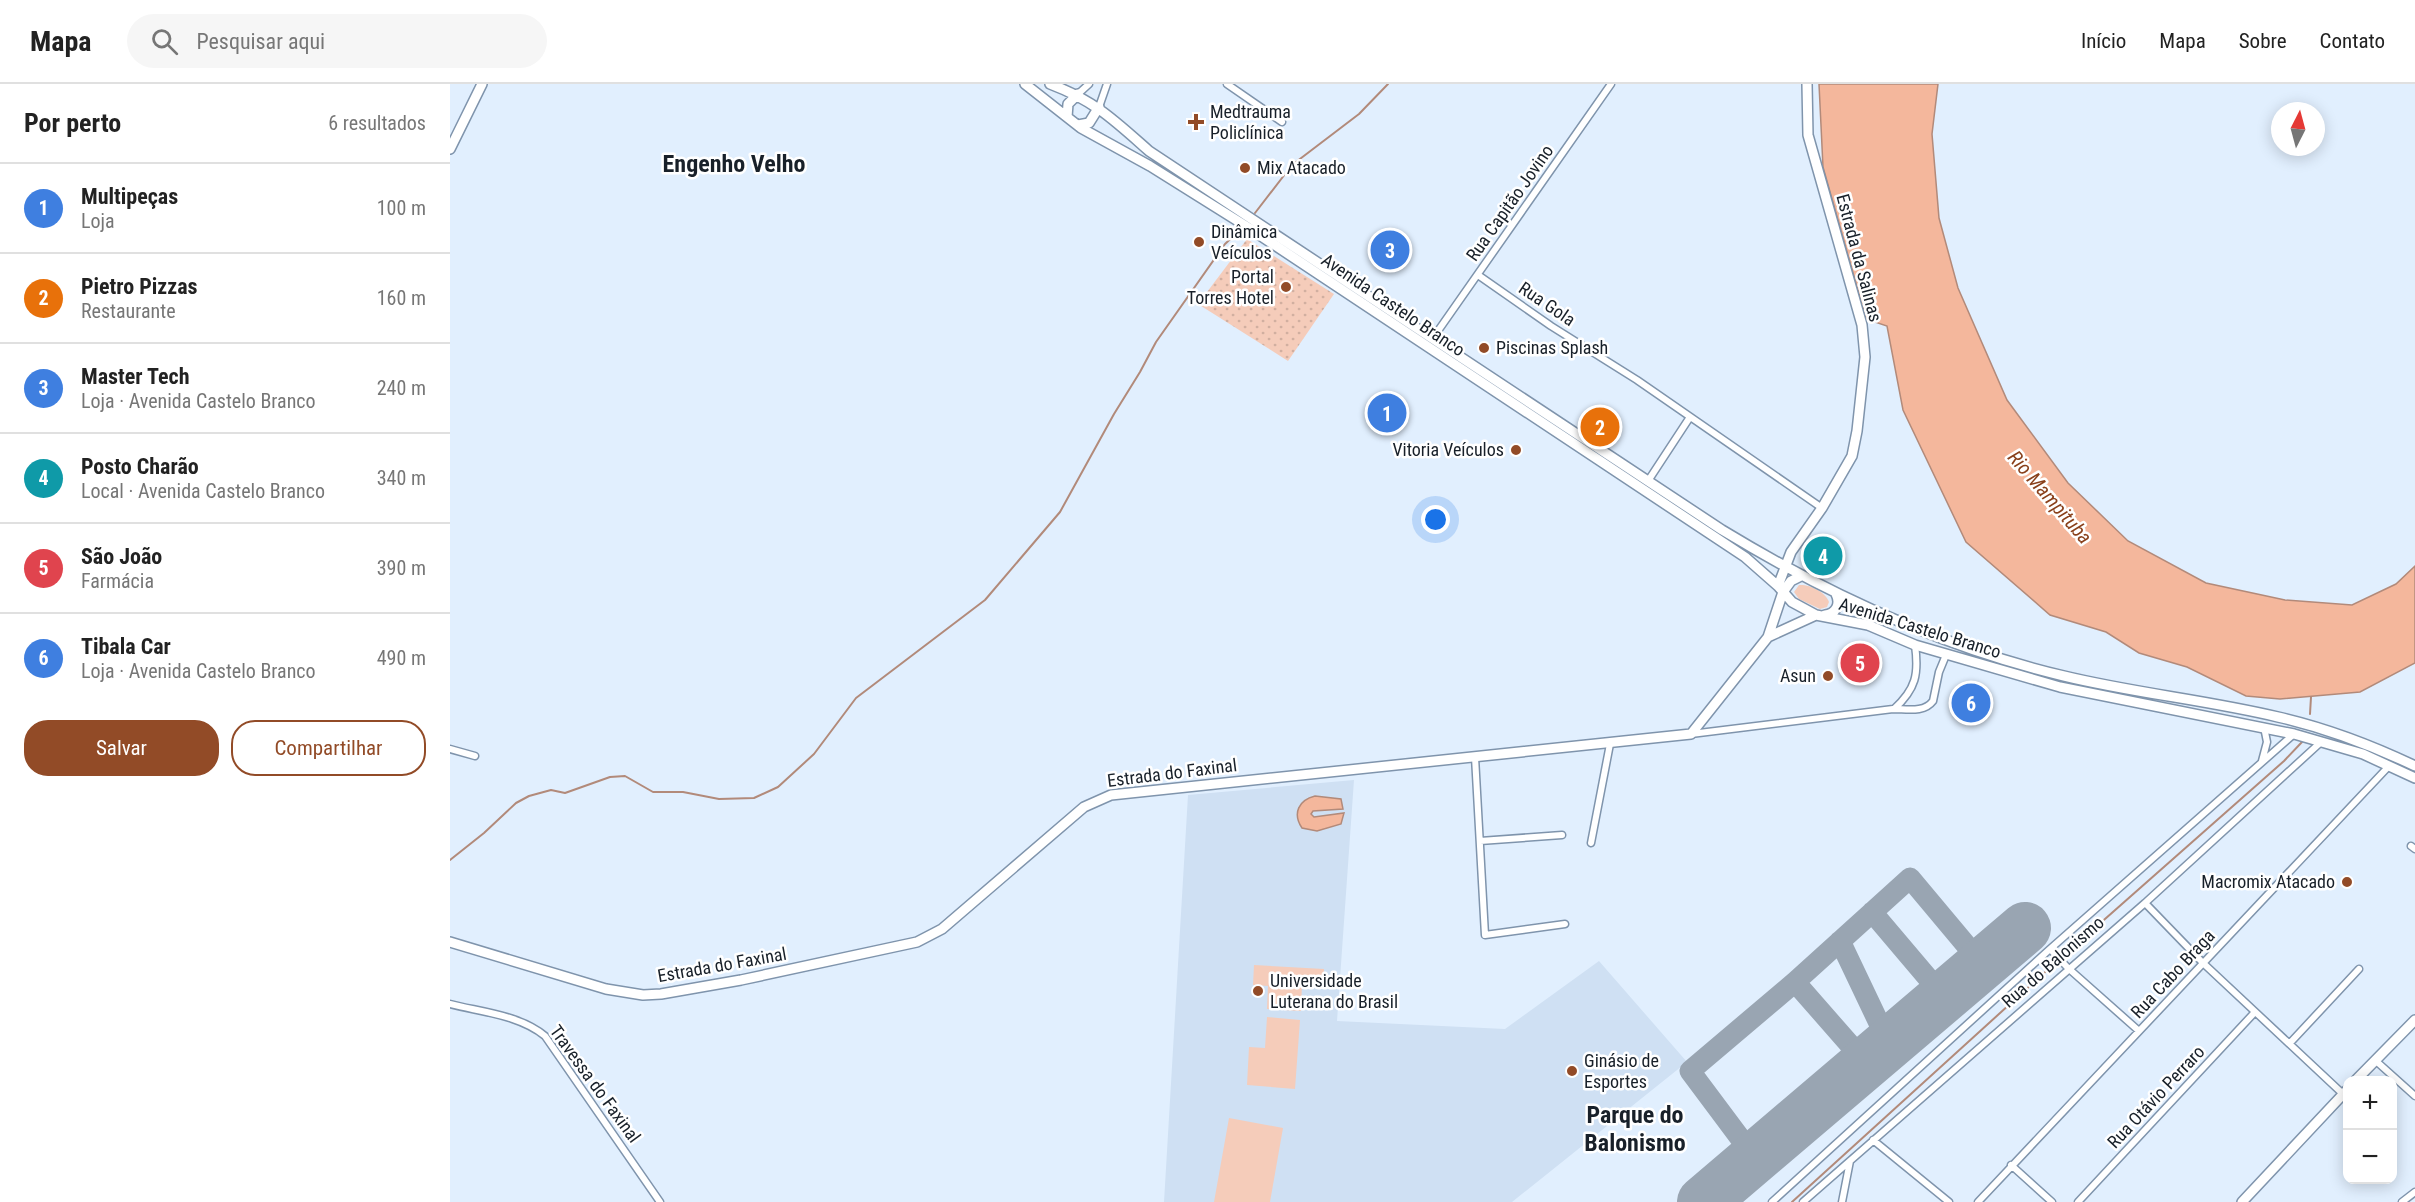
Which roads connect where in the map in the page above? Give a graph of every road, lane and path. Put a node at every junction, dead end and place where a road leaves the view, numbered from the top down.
1 (484, 84) edge
2 (1025, 84) edge
3 (1050, 84) edge
4 (1089, 84) edge
5 (1107, 84) edge
6 (1227, 84) edge
7 (1611, 84) edge
8 (1807, 84) edge
9 (1078, 94) junction
10 (1099, 107) junction
11 (1067, 117) junction
12 (1282, 122) dead end
13 (1076, 124) junction
14 (450, 148) edge
15 (1478, 275) junction
16 (1433, 338) junction
17 (1690, 417) junction
18 (1648, 481) junction
19 (1822, 508) junction
20 (1784, 566) junction
21 (1801, 576) junction
22 (1781, 589) junction
23 (1836, 594) junction
24 (1819, 615) junction
25 (1768, 637) junction
26 (1915, 645) junction
27 (1946, 655) junction
28 (1893, 709) junction
29 (2264, 727) junction
30 (1690, 734) junction
31 (2294, 734) junction
32 (2321, 742) junction
33 (1610, 744) junction
34 (450, 749) edge
35 (476, 756) dead end
36 (1475, 757) junction
37 (2261, 764) junction
38 (2389, 766) junction
39 (2415, 766) edge
40 (2415, 778) edge
41 (1562, 835) dead end
42 (1480, 841) junction
43 (1591, 843) dead end
44 (2145, 903) junction
45 (1565, 924) dead end
46 (450, 942) edge
47 (2052, 951) junction
48 (2203, 963) junction
49 (2067, 967) junction
50 (2359, 969) dead end
51 (450, 1004) edge
52 (2255, 1012) junction
53 (2415, 1020) edge
54 (2139, 1031) junction
55 (2290, 1043) junction
56 (2376, 1061) junction
57 (2360, 1076) edge
58 (2343, 1090) edge
59 (2343, 1094) edge
60 (2415, 1096) edge
61 (1873, 1140) junction
62 (1850, 1160) junction
63 (2011, 1166) junction
64 (2415, 1192) edge
65 (660, 1202) edge
66 (1772, 1202) edge
67 (1803, 1202) edge
68 (1842, 1202) edge
69 (1949, 1202) edge
70 (1978, 1202) edge
71 (2052, 1202) edge
72 (2078, 1202) edge
73 (2242, 1202) edge
74 (2402, 1202) edge

1 - 14 main road
2 - 11 main road, Avenida Castelo Branco
3 - 9 main road, Avenida Castelo Branco
4 - 9 street
5 - 10 street
6 - 12 street
7 - 15 street, Rua Capitão Jovino
8 - 19 main road, Estrada da Salinas
9 - 10 main road, Avenida Castelo Branco
9 - 11 main road
10 - 13 main road
10 - 16 main road, Avenida Castelo Branco
11 - 13 main road, Avenida Castelo Branco
13 - 22 main road, Avenida Castelo Branco
15 - 16 street, Rua Capitão Jovino
15 - 17 street, Rua Gola
16 - 18 main road, Avenida Castelo Branco
17 - 18 street
17 - 19 street, Rua Gola
18 - 20 main road, Avenida Castelo Branco
19 - 20 main road, Estrada da Salinas
20 - 21 main road, Avenida Castelo Branco
20 - 22 main road, Estrada da Salinas
21 - 22 main road
21 - 23 main road, Avenida Castelo Branco
22 - 24 main road, Avenida Castelo Branco
22 - 25 main road, Estrada da Salinas
23 - 24 main road
23 - 39 main road, Avenida Castelo Branco
24 - 25 main road
24 - 26 main road, Avenida Castelo Branco
25 - 30 main road
26 - 27 main road, Avenida Castelo Branco
26 - 28 street
27 - 28 street
27 - 29 main road, Avenida Castelo Branco
28 - 30 street
29 - 31 main road, Avenida Castelo Branco
29 - 37 street
30 - 33 main road, Estrada do Faxinal
31 - 32 main road, Avenida Castelo Branco
31 - 37 street, Rua do Balonismo
32 - 38 main road, Avenida Castelo Branco
32 - 44 street, Rua do Balonismo
33 - 36 main road, Estrada do Faxinal
33 - 43 street
34 - 35 street
36 - 42 street
36 - 46 main road, Estrada do Faxinal
37 - 47 street, Rua do Balonismo
38 - 40 main road, Avenida Castelo Branco
38 - 48 street, Rua Cabo Braga
41 - 42 street
42 - 45 street
44 - 48 street
44 - 49 street, Rua do Balonismo
47 - 49 street
47 - 66 street, Rua do Balonismo
48 - 52 street
48 - 54 street, Rua Cabo Braga
49 - 54 street
49 - 61 street, Rua do Balonismo
50 - 55 street
51 - 65 street, Travessa do Faxinal
52 - 55 street
52 - 72 street, Rua Otávio Perraro
53 - 56 main road
54 - 63 street, Rua Cabo Braga
55 - 58 street
56 - 57 main road
56 - 60 street
59 - 73 main road
61 - 62 street, Rua do Balonismo
61 - 69 street
62 - 67 street, Rua do Balonismo
62 - 68 street
63 - 70 street, Rua Cabo Braga
63 - 71 street
64 - 74 street

